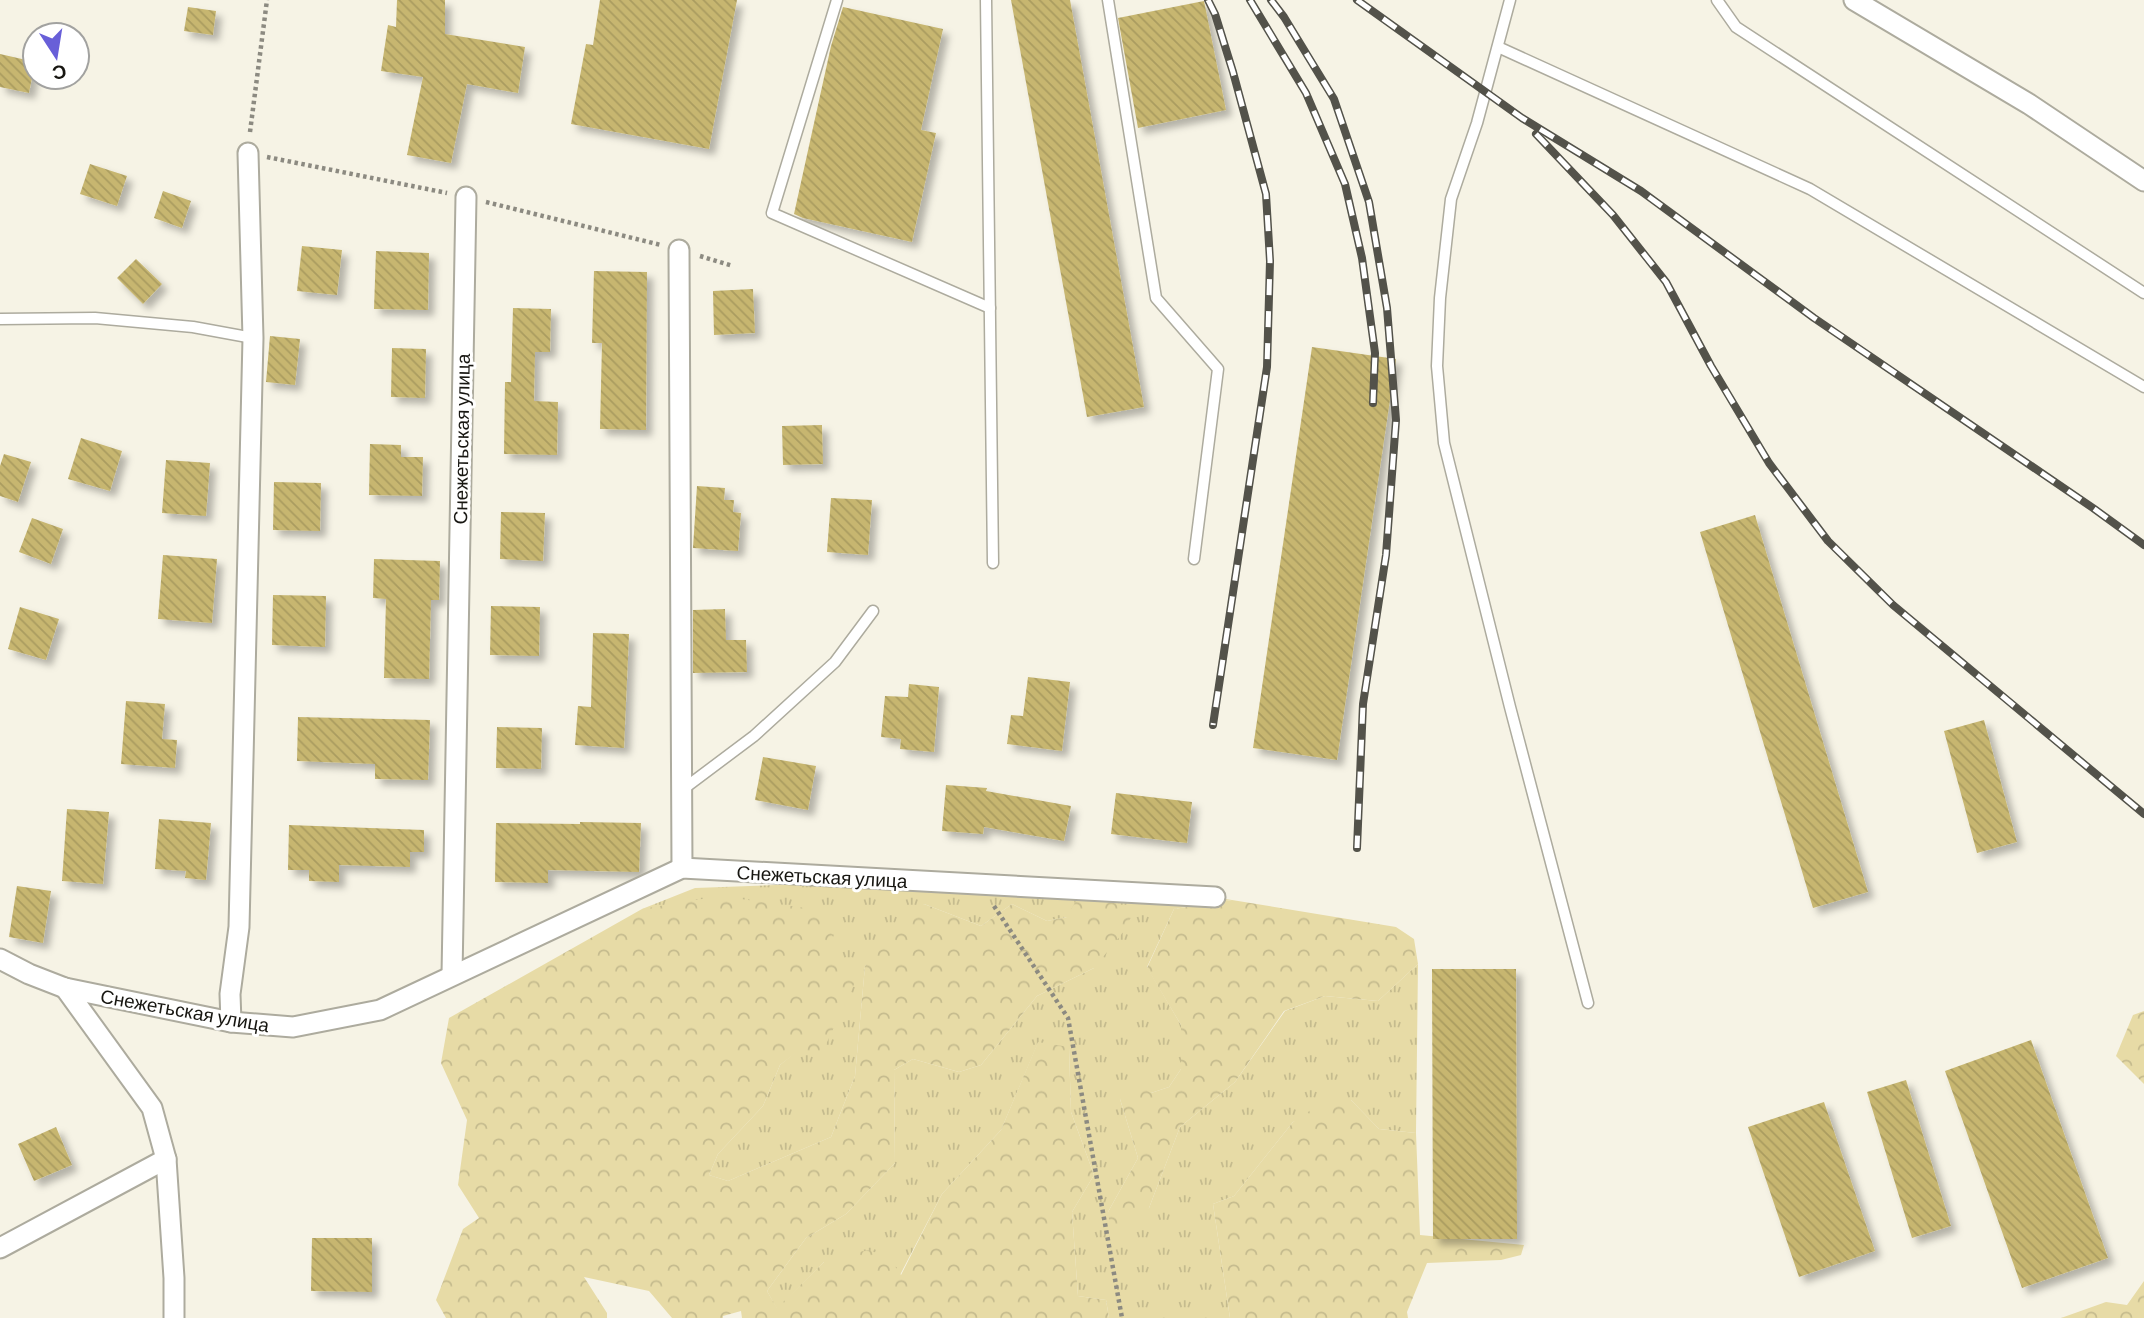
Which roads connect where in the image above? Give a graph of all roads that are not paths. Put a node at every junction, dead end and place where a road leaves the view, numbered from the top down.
1 (837, 0) edge
2 (986, 0) edge
3 (1108, 0) edge
4 (1510, 0) edge
5 (1717, 0) edge
6 (1854, 0) edge
7 (1498, 47) junction
8 (248, 153) road end
9 (2144, 181) edge
10 (466, 197) road end
11 (679, 250) road end
12 (2144, 293) edge
13 (990, 308) junction
14 (0, 319) edge
15 (253, 338) junction
16 (2144, 387) edge
17 (1194, 559) dead end
18 (993, 563) dead end
19 (873, 611) dead end
20 (681, 790) junction
21 (682, 868) junction
22 (1216, 897) dead end
23 (0, 958) edge
24 (452, 975) junction
25 (65, 988) junction
26 (1588, 1003) dead end
27 (231, 1022) junction
28 (166, 1158) junction
29 (0, 1248) edge
30 (174, 1318) edge

1 - 13 lane
2 - 13 lane
3 - 17 lane
4 - 7 lane
5 - 12 lane
6 - 9 street
7 - 16 lane
7 - 26 lane
8 - 15 street
10 - 24 street, Снежетьская улица
11 - 20 street
13 - 18 lane
14 - 15 lane
15 - 27 street
19 - 20 lane
20 - 21 street
21 - 22 street, Снежетьская улица
21 - 24 street, Снежетьская улица
23 - 25 street, Снежетьская улица
24 - 27 street, Снежетьская улица
25 - 27 street, Снежетьская улица
25 - 28 street
28 - 29 street
28 - 30 street

